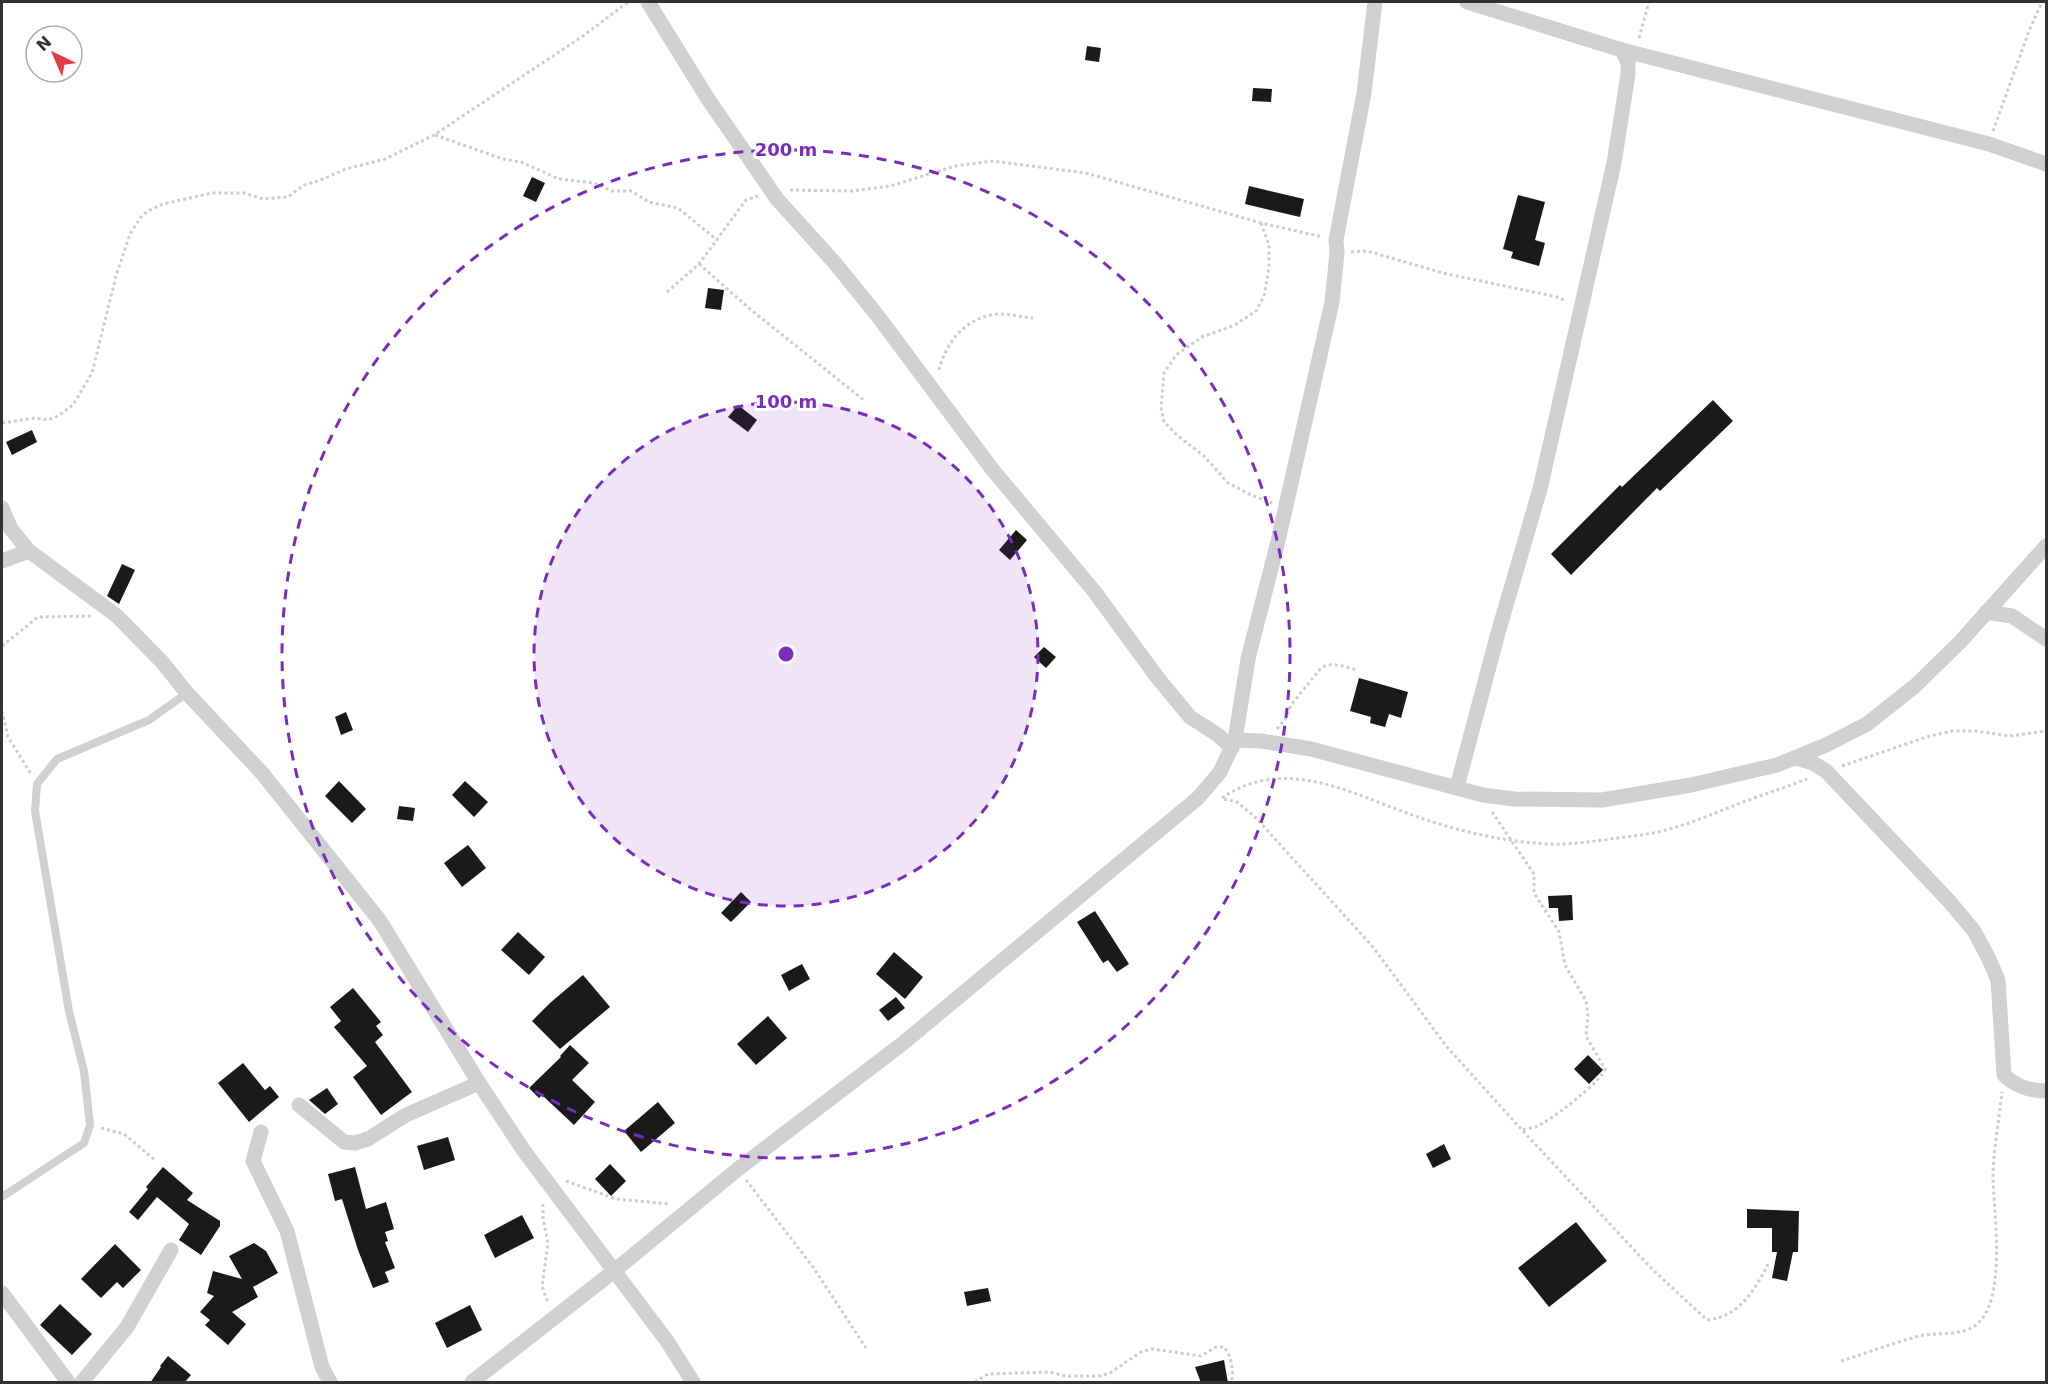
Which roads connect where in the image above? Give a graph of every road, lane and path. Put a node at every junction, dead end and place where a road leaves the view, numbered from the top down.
1 (628, 2) edge
2 (648, 2) edge
3 (1375, 2) edge
4 (1467, 2) edge
5 (1649, 2) edge
6 (2042, 2) edge
7 (1628, 52) junction
8 (434, 135) junction
9 (1989, 144) junction
10 (2046, 164) edge
11 (774, 195) junction
12 (1261, 223) junction
13 (717, 240) junction
14 (1337, 247) junction
15 (699, 264) junction
16 (667, 292) dead end
17 (1582, 308) junction
18 (1033, 318) dead end
19 (937, 396) junction
20 (864, 401) dead end
21 (2, 423) edge
22 (2, 508) edge
23 (1285, 508) junction
24 (2046, 546) edge
25 (29, 551) junction
26 (2, 561) edge
27 (1986, 612) junction
28 (117, 616) junction
29 (2046, 639) edge
30 (2, 646) edge
31 (1357, 670) dead end
32 (187, 693) junction
33 (2, 711) edge
34 (2046, 731) edge
35 (1261, 741) junction
36 (1233, 744) junction
37 (1796, 758) junction
38 (1826, 771) junction
39 (37, 783) junction
40 (1457, 787) junction
41 (1483, 795) junction
42 (1198, 798) junction
43 (2004, 1075) junction
44 (479, 1083) junction
45 (2046, 1091) edge
46 (299, 1105) dead end
47 (90, 1125) junction
48 (1522, 1130) junction
49 (261, 1132) dead end
50 (156, 1161) dead end
51 (738, 1170) junction
52 (541, 1174) junction
53 (2, 1197) edge
54 (696, 1203) junction
55 (171, 1250) dead end
56 (1768, 1264) dead end
57 (614, 1271) junction
58 (2, 1293) edge
59 (553, 1319) junction
60 (866, 1348) dead end
61 (1841, 1361) dead end
62 (68, 1383) edge
63 (82, 1383) edge
64 (330, 1383) edge
65 (472, 1383) edge
66 (693, 1383) edge
67 (975, 1383) edge
68 (1232, 1383) edge

1 - 8 path
2 - 11 street
3 - 14 street
4 - 7 street
5 - 7 path
6 - 9 path
7 - 9 street
7 - 17 street
8 - 13 path
8 - 21 path
9 - 10 street
11 - 12 path
11 - 13 path
11 - 19 street
12 - 14 path
12 - 23 path
13 - 15 path
14 - 17 path
14 - 23 street
15 - 16 path
15 - 20 path
17 - 40 street
18 - 19 path
19 - 36 street
22 - 25 street
23 - 36 street
24 - 27 street
25 - 26 street
25 - 28 street
27 - 29 street
27 - 37 street
28 - 30 path
28 - 32 street
31 - 35 path
32 - 39 lane
32 - 44 street
33 - 39 path
34 - 38 path
35 - 36 street
35 - 40 street
36 - 42 street
37 - 38 street
37 - 41 street
38 - 43 street
39 - 47 lane
40 - 41 street
41 - 48 path
42 - 48 path
42 - 51 street
43 - 45 street
43 - 61 path
44 - 46 street
44 - 52 street
47 - 50 path
47 - 53 lane
48 - 56 path
49 - 64 street
51 - 54 street
51 - 60 path
52 - 54 path
52 - 57 street
52 - 59 path
54 - 57 street
55 - 63 street
57 - 59 street
57 - 66 street
58 - 62 street
59 - 65 street
67 - 68 path

